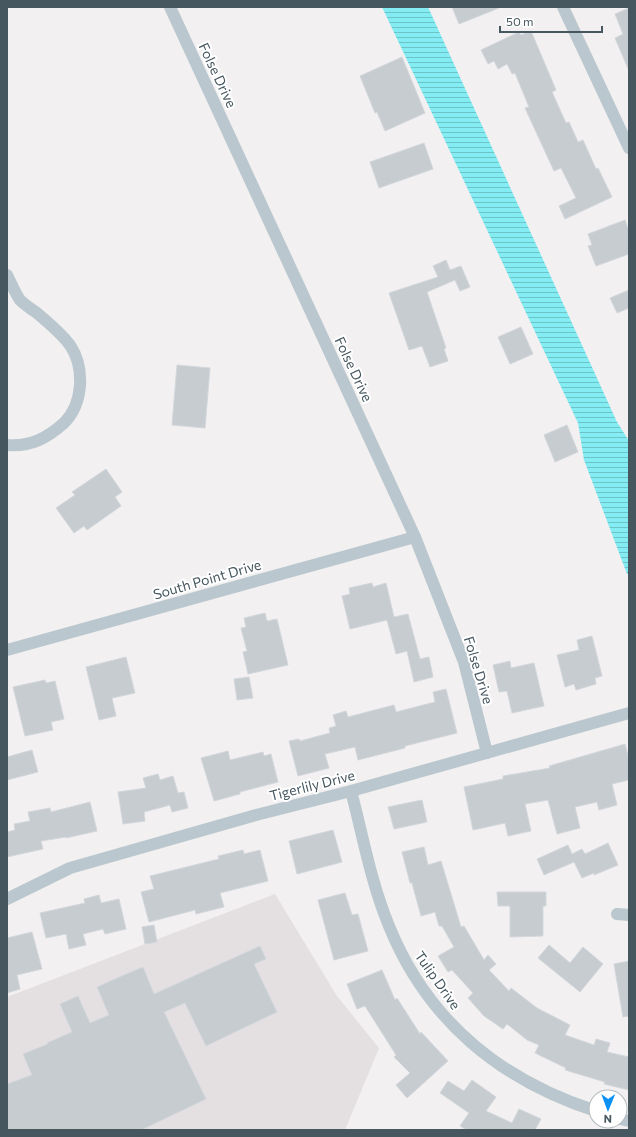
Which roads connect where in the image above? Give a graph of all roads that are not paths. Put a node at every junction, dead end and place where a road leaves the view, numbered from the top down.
1 (170, 7) edge
2 (563, 7) edge
3 (629, 148) edge
4 (7, 275) edge
5 (7, 445) edge
6 (415, 536) junction
7 (7, 650) edge
8 (629, 713) edge
9 (487, 753) junction
10 (351, 791) junction
11 (7, 899) edge
12 (588, 1108) edge

1 - 6 street, Folse Drive
2 - 3 street
4 - 5 street
6 - 7 street, South Point Drive
6 - 9 street, Folse Drive
8 - 9 street, Tigerlily Drive
9 - 10 street, Tigerlily Drive
10 - 11 street, Tigerlily Drive
10 - 12 street, Tulip Drive

